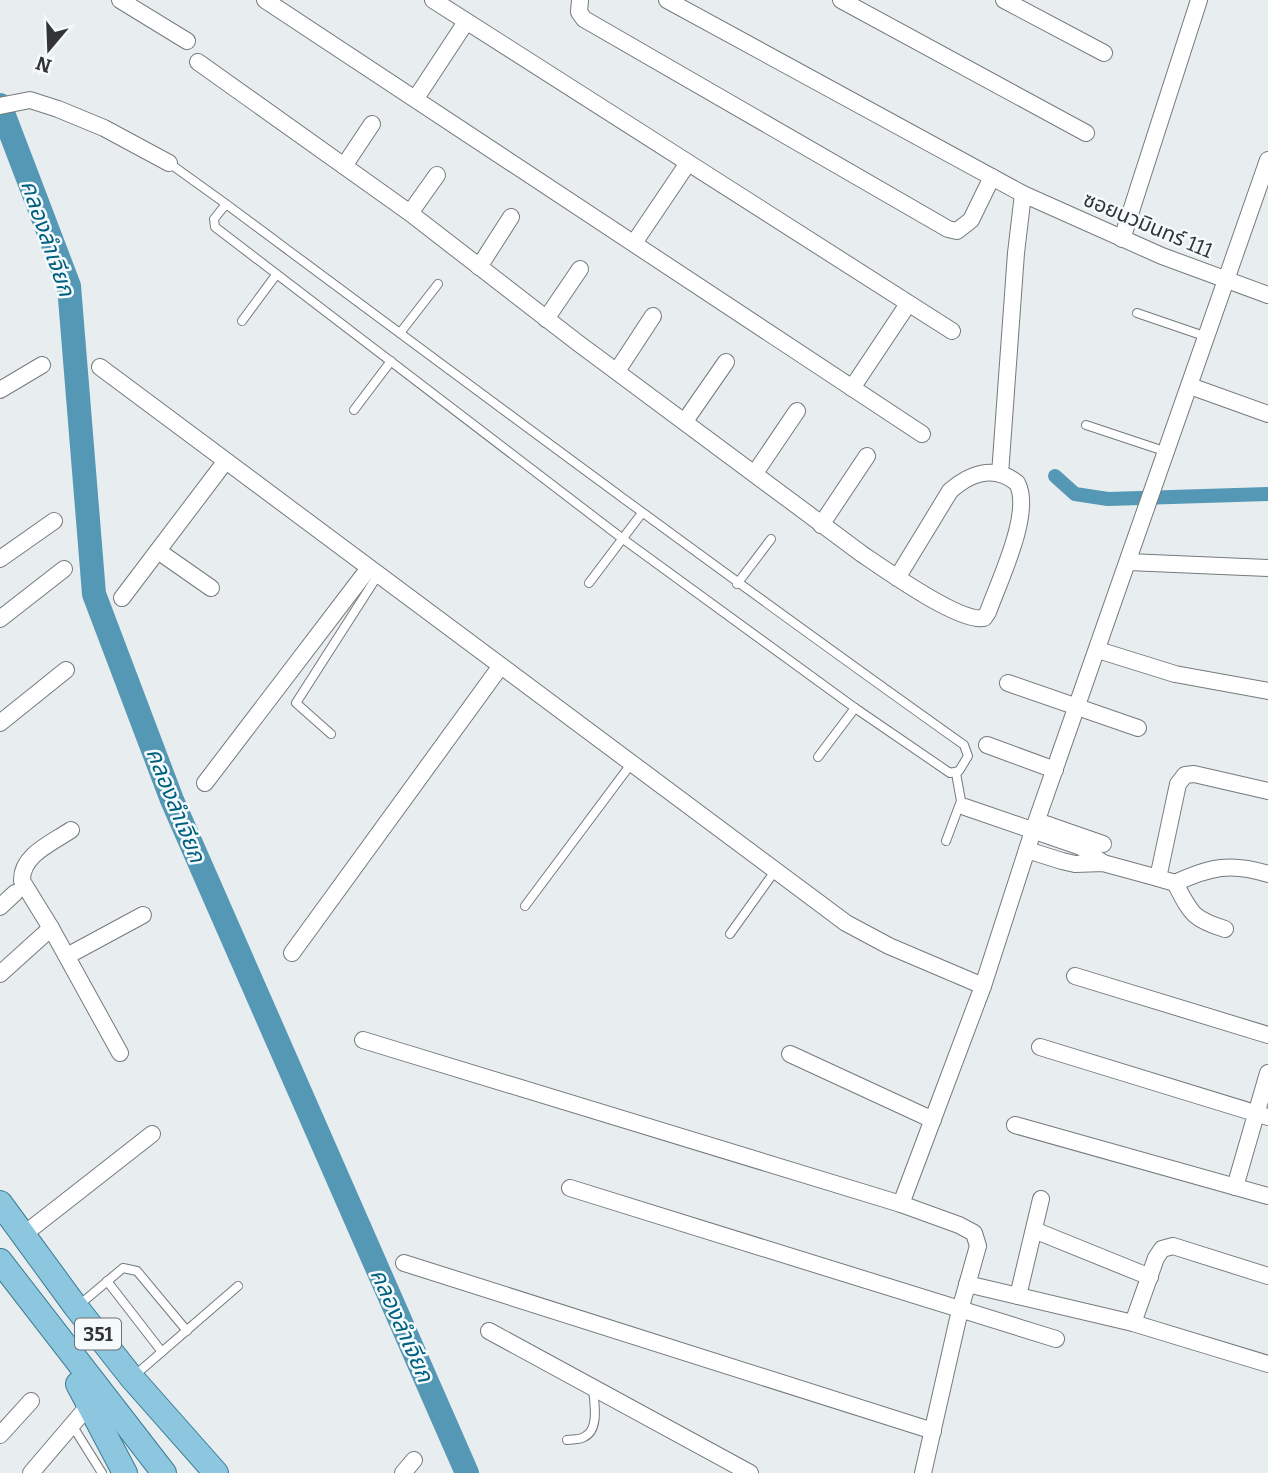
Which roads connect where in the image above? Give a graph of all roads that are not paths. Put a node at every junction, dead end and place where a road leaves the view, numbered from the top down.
1 (120, 0) edge
2 (265, 0) edge
3 (433, 0) edge
4 (580, 0) edge
5 (667, 0) edge
6 (841, 0) edge
7 (1004, 0) edge
8 (1199, 0) edge
9 (141, 5) edge
10 (466, 22) junction
11 (187, 41) dead end
12 (1104, 53) dead end
13 (198, 62) dead end
14 (416, 98) junction
15 (0, 106) edge
16 (372, 124) dead end
17 (1086, 133) dead end
18 (1268, 162) edge
19 (169, 163) joint
20 (688, 163) junction
21 (344, 166) junction
22 (437, 175) dead end
23 (992, 177) junction
24 (1023, 194) junction
25 (226, 204) junction
26 (410, 213) junction
27 (511, 217) dead end
28 (1122, 239) junction
29 (634, 243) junction
30 (479, 267) junction
31 (580, 269) dead end
32 (276, 275) junction
33 (1226, 280) junction
34 (438, 284) dead end
35 (1268, 295) edge
36 (908, 304) junction
37 (1137, 313) dead end
38 (653, 316) dead end
39 (546, 319) junction
40 (242, 321) dead end
41 (952, 331) dead end
42 (400, 333) junction
43 (1207, 337) junction
44 (391, 361) junction
45 (726, 362) dead end
46 (42, 365) dead end
47 (100, 367) dead end
48 (617, 371) junction
49 (1190, 386) junction
50 (852, 388) junction
51 (0, 390) edge
52 (354, 410) dead end
53 (797, 411) dead end
54 (1268, 414) edge
55 (685, 421) junction
56 (1086, 425) dead end
57 (922, 434) dead end
58 (1167, 452) junction
59 (867, 456) dead end
60 (225, 462) junction
61 (755, 473) junction
62 (1000, 474) junction
63 (642, 513) junction
64 (54, 521) dead end
65 (821, 525) junction
66 (623, 539) junction
67 (771, 539) dead end
68 (158, 551) junction
69 (0, 559) edge
70 (1128, 562) junction
71 (1268, 568) edge
72 (64, 569) dead end
73 (373, 572) junction
74 (897, 578) junction
75 (589, 583) dead end
76 (737, 584) junction
77 (211, 588) dead end
78 (122, 598) dead end
79 (0, 619) edge
80 (1098, 650) junction
81 (500, 667) junction
82 (66, 670) dead end
83 (1008, 683) dead end
84 (1267, 688) edge
85 (855, 708) junction
86 (1078, 708) junction
87 (0, 723) edge
88 (1138, 728) dead end
89 (331, 734) dead end
90 (987, 746) dead end
91 (818, 757) dead end
92 (631, 764) junction
93 (1055, 770) junction
94 (956, 773) junction
95 (205, 783) dead end
96 (1268, 791) edge
97 (965, 807) dead end
98 (1035, 826) junction
99 (71, 830) dead end
100 (946, 841) dead end
101 (1102, 844) dead end
102 (1027, 850) junction
103 (1103, 863) junction
104 (775, 870) junction
105 (1268, 874) edge
106 (1158, 878) junction
107 (1175, 883) junction
108 (16, 893) dead end
109 (525, 906) dead end
110 (0, 907) edge
111 (143, 915) dead end
112 (51, 928) junction
113 (1225, 929) dead end
114 (730, 934) dead end
115 (292, 953) dead end
116 (67, 956) junction
117 (0, 974) edge
118 (1075, 976) dead end
119 (983, 986) junction
120 (1268, 1035) edge
121 (363, 1040) dead end
122 (1040, 1047) dead end
123 (120, 1053) dead end
124 (790, 1054) dead end
125 (1268, 1073) edge
126 (1261, 1116) edge
127 (933, 1120) junction
128 (1015, 1125) dead end
129 (152, 1134) dead end
130 (1235, 1187) junction
131 (570, 1188) dead end
132 (1268, 1196) edge
133 (1041, 1199) dead end
134 (0, 1203) edge
135 (901, 1204) junction
136 (1034, 1230) junction
137 (23, 1235) junction
138 (0, 1261) edge
139 (404, 1263) dead end
140 (1268, 1276) edge
141 (1150, 1277) junction
142 (107, 1281) junction
143 (967, 1284) junction
144 (238, 1286) dead end
145 (1018, 1296) junction
146 (76, 1307) junction
147 (960, 1310) junction
148 (43, 1319) junction
149 (1133, 1324) junction
150 (187, 1331) junction
151 (489, 1331) dead end
152 (1056, 1339) dead end
153 (162, 1352) junction
154 (1268, 1364) edge
155 (132, 1378) junction
156 (593, 1386) junction
157 (32, 1401) dead end
158 (89, 1405) junction
159 (72, 1425) junction
160 (933, 1431) junction
161 (0, 1435) edge
162 (567, 1440) dead end
163 (210, 1468) edge
164 (31, 1473) edge
165 (102, 1473) edge
166 (125, 1473) edge
167 (164, 1473) edge
168 (750, 1473) edge
169 (923, 1473) edge

1 - 9 street
2 - 14 street
3 - 10 street
4 - 23 street
5 - 23 street, ซอยนวมินทร์ 111
6 - 17 street
7 - 12 street
8 - 28 street
9 - 11 street
10 - 14 street
10 - 20 street
13 - 21 street
14 - 29 street
15 - 19 street
16 - 21 street
18 - 33 street
19 - 25 lane
20 - 29 street
20 - 36 street
21 - 26 street
22 - 26 street
23 - 24 street, ซอยนวมินทร์ 111
24 - 28 street, ซอยนวมินทร์ 111
24 - 62 street
25 - 32 lane
25 - 42 lane
26 - 30 street
27 - 30 street
28 - 33 street, ซอยนวมินทร์ 111
29 - 50 street
30 - 39 street
31 - 39 street
32 - 40 lane
32 - 44 lane
33 - 35 street
33 - 43 street, ซอยนวมินทร์ 111
34 - 42 lane
36 - 41 street
36 - 50 street
37 - 43 lane
38 - 48 street
39 - 48 street
42 - 63 lane
43 - 49 street, ซอยนวมินทร์ 111
44 - 52 lane
44 - 66 lane
45 - 55 street
46 - 51 street
47 - 60 street
48 - 55 street
49 - 54 street
49 - 58 street, ซอยนวมินทร์ 111
50 - 57 street
53 - 61 street
55 - 61 street
56 - 58 lane
58 - 70 street, ซอยนวมินทร์ 111
59 - 65 street
60 - 68 street
60 - 73 street
61 - 65 street
62 - 74 street
62 - 74 street
63 - 66 lane
63 - 76 lane
64 - 69 street
65 - 74 street
66 - 75 lane
66 - 85 lane
67 - 76 lane
68 - 77 street
68 - 78 street
70 - 71 street
70 - 80 street, ซอยนวมินทร์ 111
72 - 79 street
73 - 81 street
73 - 89 lane
73 - 95 street
76 - 94 lane
80 - 84 street
80 - 86 street, ซอยนวมินทร์ 111
81 - 92 street
81 - 115 street
82 - 87 street
83 - 86 street
85 - 91 lane
85 - 94 lane
86 - 88 street
86 - 93 street, ซอยนวมินทร์ 111
90 - 93 street
92 - 104 street
92 - 109 lane
93 - 98 street, ซอยนวมินทร์ 111
94 - 100 lane
96 - 106 street
97 - 98 street
98 - 101 street
98 - 102 street, ซอยนวมินทร์ 111
98 - 103 street
99 - 112 street
102 - 103 street
102 - 119 street, ซอยนวมินทร์ 111
103 - 106 street
104 - 114 lane
104 - 119 street
105 - 107 street
106 - 107 street
107 - 113 street
108 - 110 street
111 - 116 street
112 - 116 street
112 - 117 street
116 - 123 street
118 - 120 street
119 - 127 street, ซอยนวมินทร์ 111
121 - 135 street
122 - 126 street
124 - 127 street
125 - 126 street
126 - 130 street
127 - 135 street, ซอยนวมินทร์ 111
128 - 130 street
129 - 137 street
130 - 132 street
131 - 147 street
133 - 136 street
134 - 137 main road, 351
135 - 143 street
136 - 141 street
136 - 145 street
137 - 146 main road, 351
138 - 148 main road, 351
139 - 160 street
140 - 141 street
141 - 149 street
142 - 146 lane
142 - 150 lane
142 - 153 lane
143 - 145 street
143 - 147 street
144 - 150 lane
145 - 149 street
146 - 155 main road, 351
147 - 152 street
147 - 160 street
148 - 158 main road
148 - 167 main road, 351
149 - 154 street
150 - 153 lane
151 - 156 street
153 - 155 lane
155 - 163 main road, 351
156 - 162 lane
156 - 168 street
157 - 161 street
158 - 159 street
158 - 166 main road
159 - 164 street
159 - 165 lane
160 - 169 street

